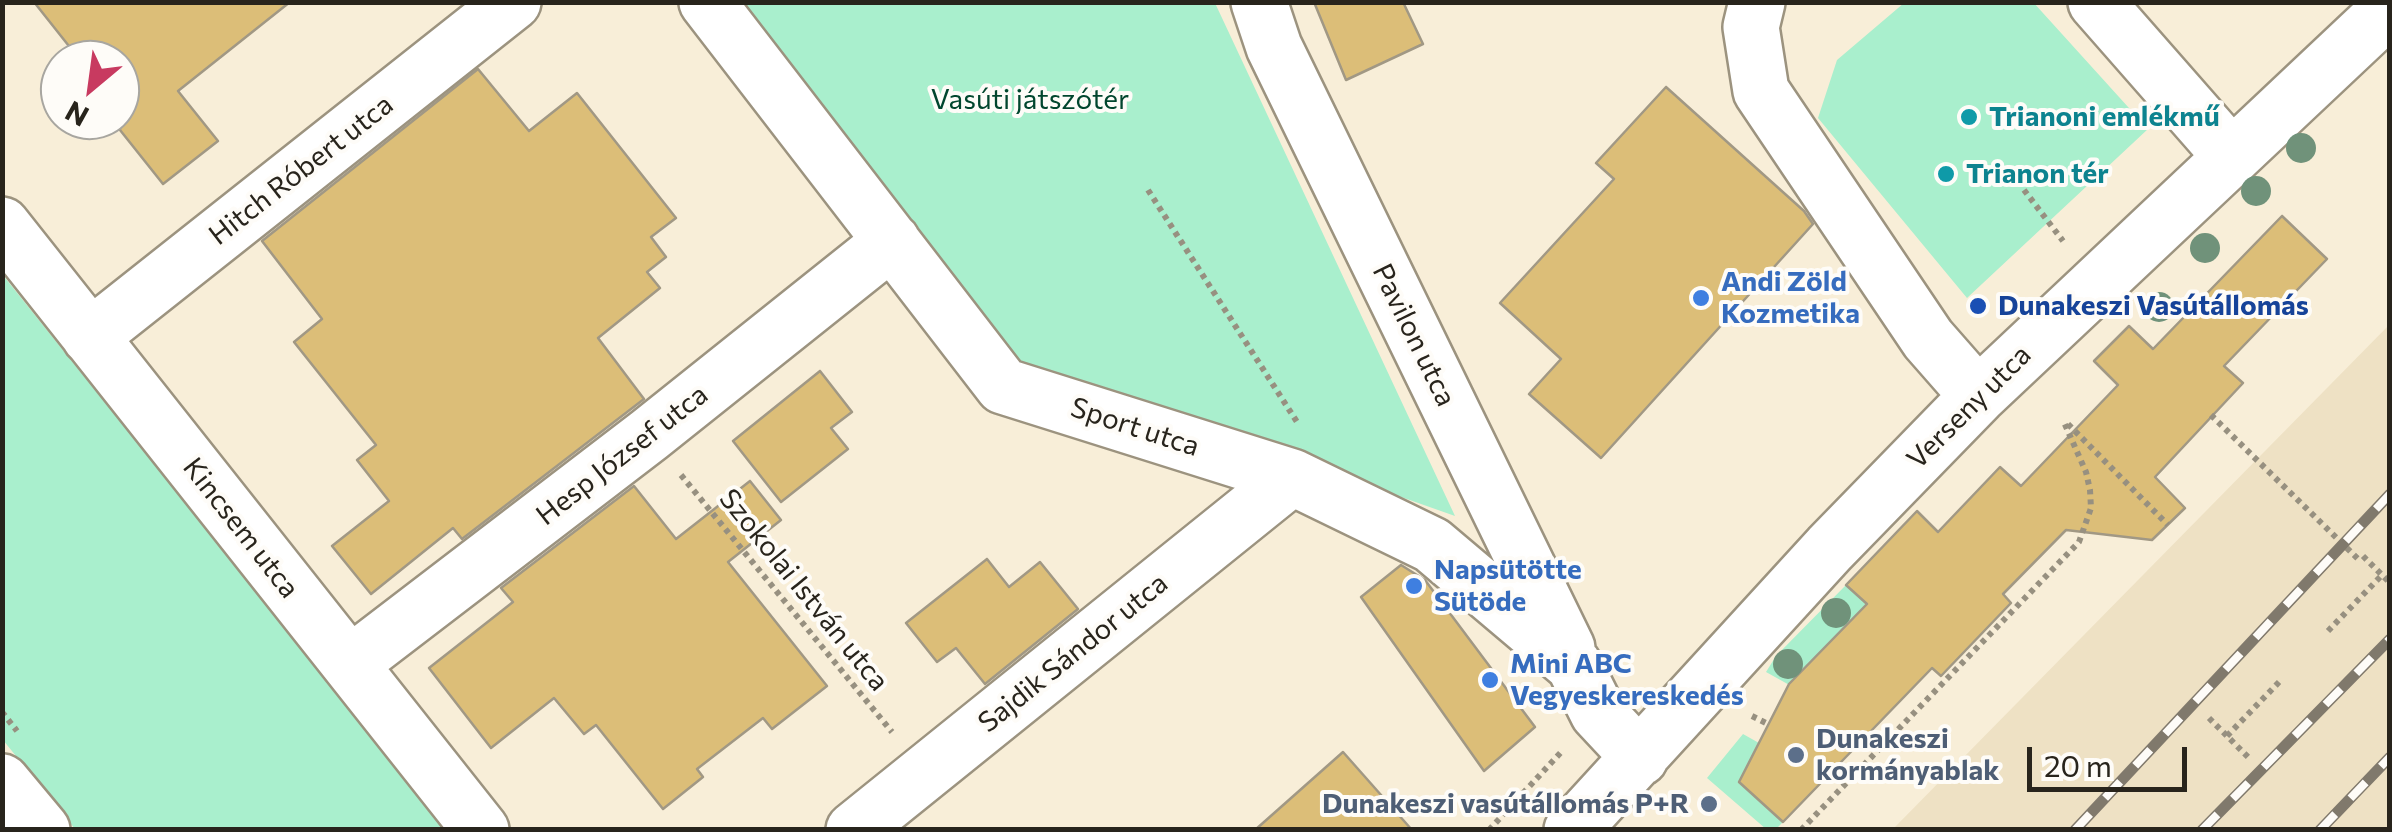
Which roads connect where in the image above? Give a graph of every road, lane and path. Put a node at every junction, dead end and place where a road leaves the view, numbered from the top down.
1 (512, 2) edge
2 (707, 2) edge
3 (1259, 2) edge
4 (1758, 2) edge
5 (2096, 2) edge
6 (2390, 8) edge
7 (2232, 157) junction
8 (1148, 190) dead end
9 (2024, 190) dead end
10 (2, 225) edge
11 (892, 242) junction
12 (2067, 246) dead end
13 (90, 338) junction
14 (1978, 396) junction
15 (2211, 415) dead end
16 (1298, 424) dead end
17 (649, 435) junction
18 (1292, 477) junction
19 (2168, 524) dead end
20 (2382, 575) junction
21 (2390, 583) edge
22 (2328, 630) dead end
23 (350, 664) junction
24 (1574, 664) junction
25 (2281, 680) dead end
26 (1744, 713) dead end
27 (2209, 718) dead end
28 (1768, 724) dead end
29 (2228, 736) junction
30 (1640, 758) junction
31 (2251, 760) dead end
32 (925, 772) junction
33 (2, 782) edge
34 (42, 830) edge
35 (481, 830) edge
36 (854, 830) edge
37 (1572, 830) edge
38 (1800, 830) edge

1 - 13 street, Hitch Róbert utca
2 - 11 street, Sport utca
3 - 24 street, Pavilon utca
4 - 14 street
5 - 7 street
6 - 7 street, Verseny utca
7 - 14 street, Verseny utca
8 - 16 path
9 - 12 path
10 - 13 street, Kincsem utca
11 - 17 street, Hesp József utca
11 - 18 street, Sport utca
13 - 23 street, Kincsem utca
14 - 30 street, Verseny utca
15 - 20 path
17 - 23 street, Hesp József utca
17 - 32 path, Szokolai István utca
18 - 24 street, Sport utca
18 - 32 street, Sajdik Sándor utca
19 - 38 path
20 - 21 path
20 - 22 path
23 - 35 street, Kincsem utca
24 - 30 street, Sport utca
25 - 29 path
26 - 28 path
27 - 29 path
29 - 31 path
30 - 37 street, Verseny utca
32 - 36 street, Sajdik Sándor utca
33 - 34 street

